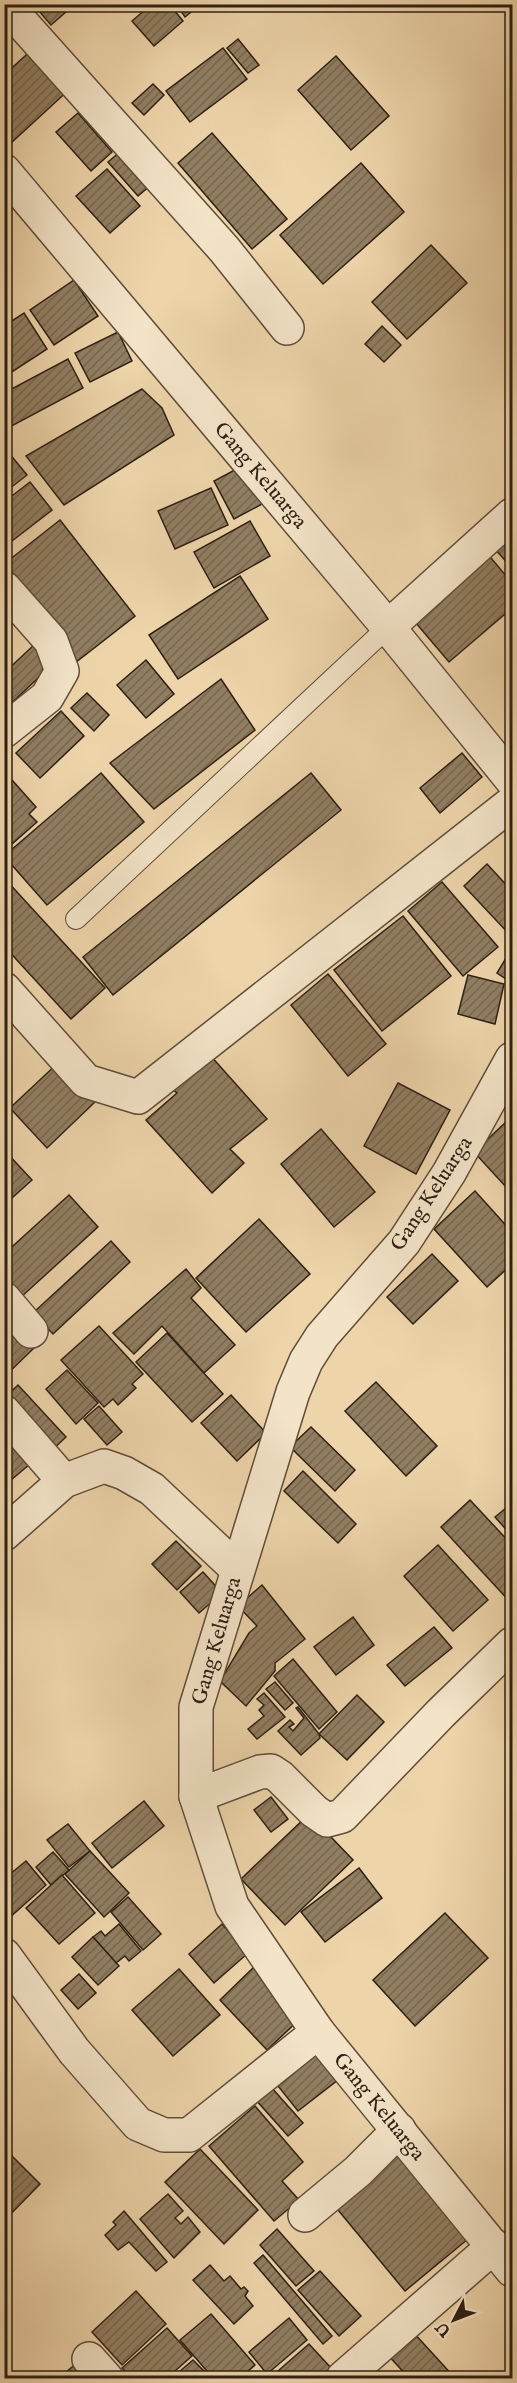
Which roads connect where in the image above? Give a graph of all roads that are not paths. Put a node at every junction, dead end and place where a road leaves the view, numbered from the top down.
1 (5, 4) edge
2 (4, 171) edge
3 (287, 328) dead end
4 (513, 514) edge
5 (4, 588) edge
6 (388, 627) junction
7 (4, 731) edge
8 (513, 780) edge
9 (513, 802) edge
10 (76, 919) dead end
11 (4, 989) edge
12 (513, 1059) edge
13 (4, 1299) edge
14 (32, 1331) dead end
15 (4, 1412) edge
16 (64, 1481) junction
17 (4, 1534) edge
18 (237, 1569) junction
19 (513, 1644) edge
20 (196, 1782) junction
21 (4, 1956) edge
22 (318, 2032) junction
23 (399, 2130) junction
24 (305, 2215) dead end
25 (503, 2258) edge
26 (343, 2379) edge

1 - 3 street
2 - 6 street, Gang Keluarga
4 - 6 street
5 - 7 street
6 - 8 street, Gang Keluarga
6 - 10 lane
9 - 11 street
12 - 18 street, Gang Keluarga
13 - 14 street
15 - 16 street
16 - 17 street
16 - 18 street
18 - 20 street, Gang Keluarga
19 - 20 street
20 - 22 street, Gang Keluarga
21 - 22 street
22 - 23 street, Gang Keluarga
23 - 24 street
23 - 25 street, Gang Keluarga
25 - 26 street

